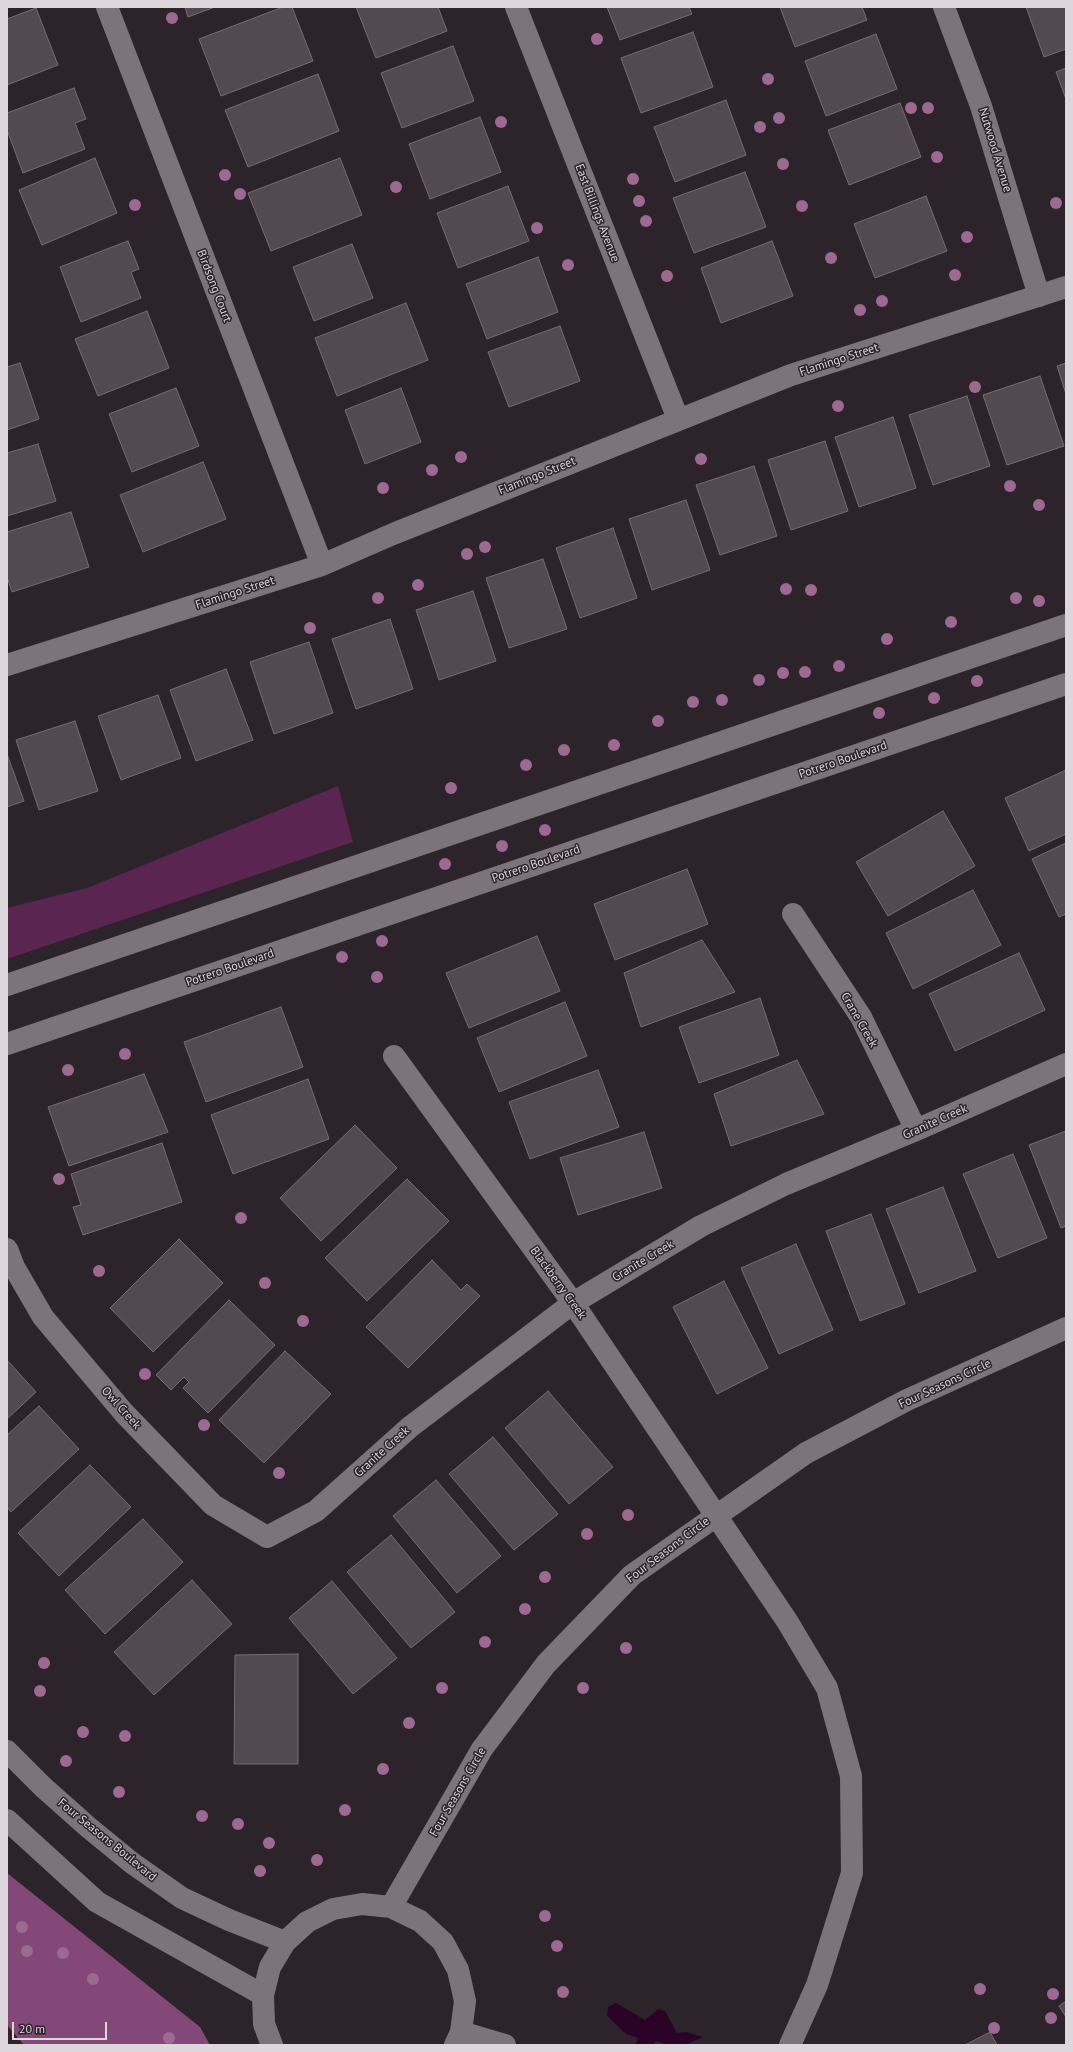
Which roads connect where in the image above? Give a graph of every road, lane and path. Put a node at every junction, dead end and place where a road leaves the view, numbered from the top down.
1 (107, 7) edge
2 (516, 7) edge
3 (944, 7) edge
4 (1066, 287) edge
5 (1039, 296) junction
6 (678, 419) junction
7 (322, 565) junction
8 (1066, 625) edge
9 (7, 665) edge
10 (1066, 684) edge
11 (793, 914) dead end
12 (7, 985) edge
13 (7, 1044) edge
14 (394, 1056) dead end
15 (1066, 1064) edge
16 (916, 1130) junction
17 (7, 1249) edge
18 (573, 1303) junction
19 (1066, 1328) edge
20 (716, 1514) junction
21 (267, 1537) joint
22 (7, 1751) edge
23 (7, 1820) edge
24 (391, 1908) junction
25 (285, 1942) junction
26 (263, 1995) junction
27 (458, 2038) edge
28 (272, 2045) edge
29 (505, 2045) edge
30 (790, 2045) edge

1 - 7 street, Birdsong Court
2 - 6 street, East Billings Avenue
3 - 5 street, Nutwood Avenue
4 - 5 street, Flamingo Street
5 - 6 street, Flamingo Street
6 - 7 street, Flamingo Street
7 - 9 street, Flamingo Street
8 - 12 street
10 - 13 street, Potrero Boulevard
11 - 16 street, Crane Creek
14 - 18 street, Blackberry Creek
15 - 16 street, Granite Creek
16 - 18 street, Granite Creek
17 - 21 street, Owl Creek
18 - 20 street, Blackberry Creek
18 - 21 street, Granite Creek
19 - 20 street, Four Seasons Circle
20 - 24 street, Four Seasons Circle
20 - 30 street, Blackberry Creek
22 - 25 street, Four Seasons Boulevard
23 - 26 street
24 - 25 street
24 - 27 street
25 - 26 street
26 - 28 street
27 - 29 street

